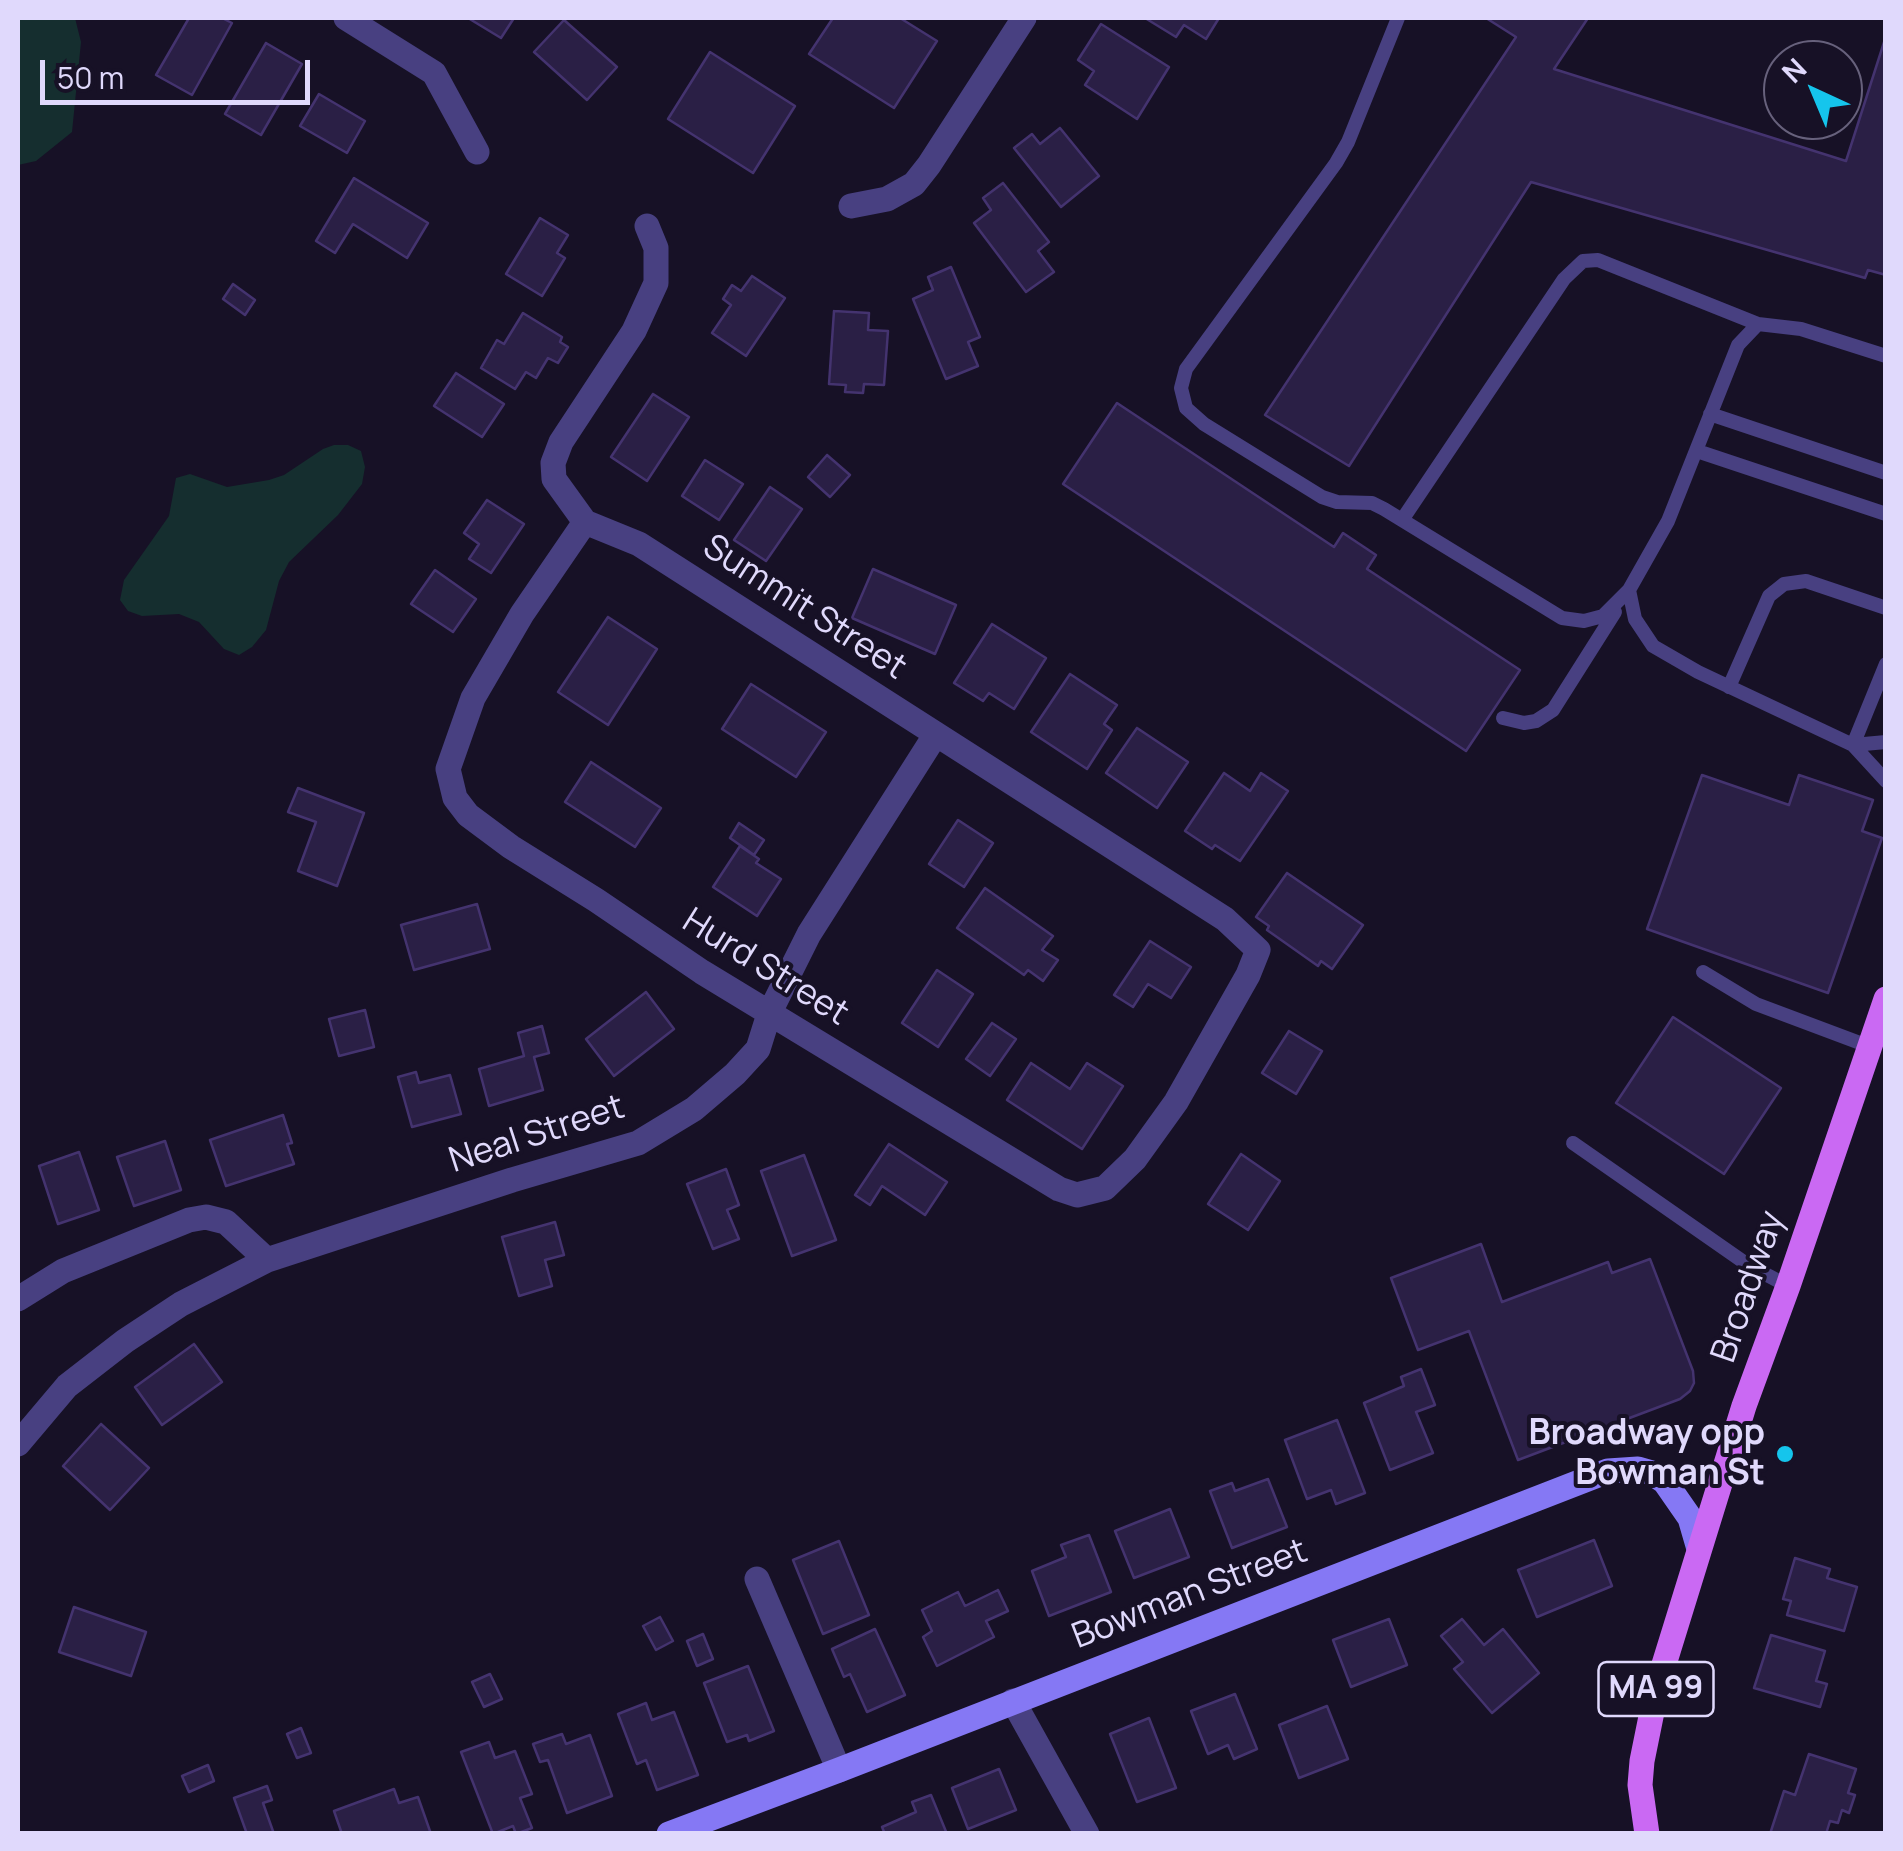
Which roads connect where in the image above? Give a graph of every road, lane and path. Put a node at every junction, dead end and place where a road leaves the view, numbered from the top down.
1 (346, 18) edge
2 (1024, 18) edge
3 (1398, 18) edge
4 (477, 152) dead end
5 (852, 206) dead end
6 (647, 226) dead end
7 (1758, 324) junction
8 (1886, 356) edge
9 (1710, 414) junction
10 (1698, 451) junction
11 (1886, 473) edge
12 (1886, 514) edge
13 (1402, 520) junction
14 (585, 522) junction
15 (1628, 590) junction
16 (1886, 608) edge
17 (1886, 664) edge
18 (1729, 687) junction
19 (1504, 718) dead end
20 (936, 734) junction
21 (1886, 742) edge
22 (1853, 745) junction
23 (1886, 781) edge
24 (1702, 972) dead end
25 (1886, 999) edge
26 (769, 1014) junction
27 (1868, 1046) junction
28 (1572, 1143) dead end
29 (1077, 1195) joint
30 (266, 1260) junction
31 (1788, 1286) junction
32 (18, 1299) edge
33 (18, 1444) edge
34 (1699, 1548) junction
35 (756, 1580) dead end
36 (1013, 1702) junction
37 (839, 1770) junction
38 (679, 1832) edge
39 (1087, 1834) edge
40 (1647, 1834) edge

1 - 4 street
2 - 5 street
3 - 13 lane
6 - 14 street
7 - 8 lane
7 - 9 lane
7 - 13 lane
9 - 10 lane
9 - 11 lane
10 - 12 lane
10 - 15 lane
13 - 15 lane
14 - 20 street, Summit Street
14 - 26 street, Hurd Street
15 - 18 lane
15 - 19 lane
16 - 18 lane
17 - 22 lane
18 - 22 lane
20 - 26 street, Neal Street
20 - 29 street, Summit Street
21 - 22 lane
22 - 23 lane
24 - 27 lane
25 - 27 main road, Broadway / MA 99
26 - 29 street, Hurd Street
26 - 30 street, Neal Street
27 - 31 main road, Broadway / MA 99
28 - 31 lane
30 - 32 street
30 - 33 street, Neal Street
31 - 34 main road, Broadway / MA 99
34 - 36 street, Bowman Street
34 - 40 main road, Broadway / MA 99
35 - 37 street
36 - 37 street, Bowman Street
36 - 39 street
37 - 38 street, Bowman Street

